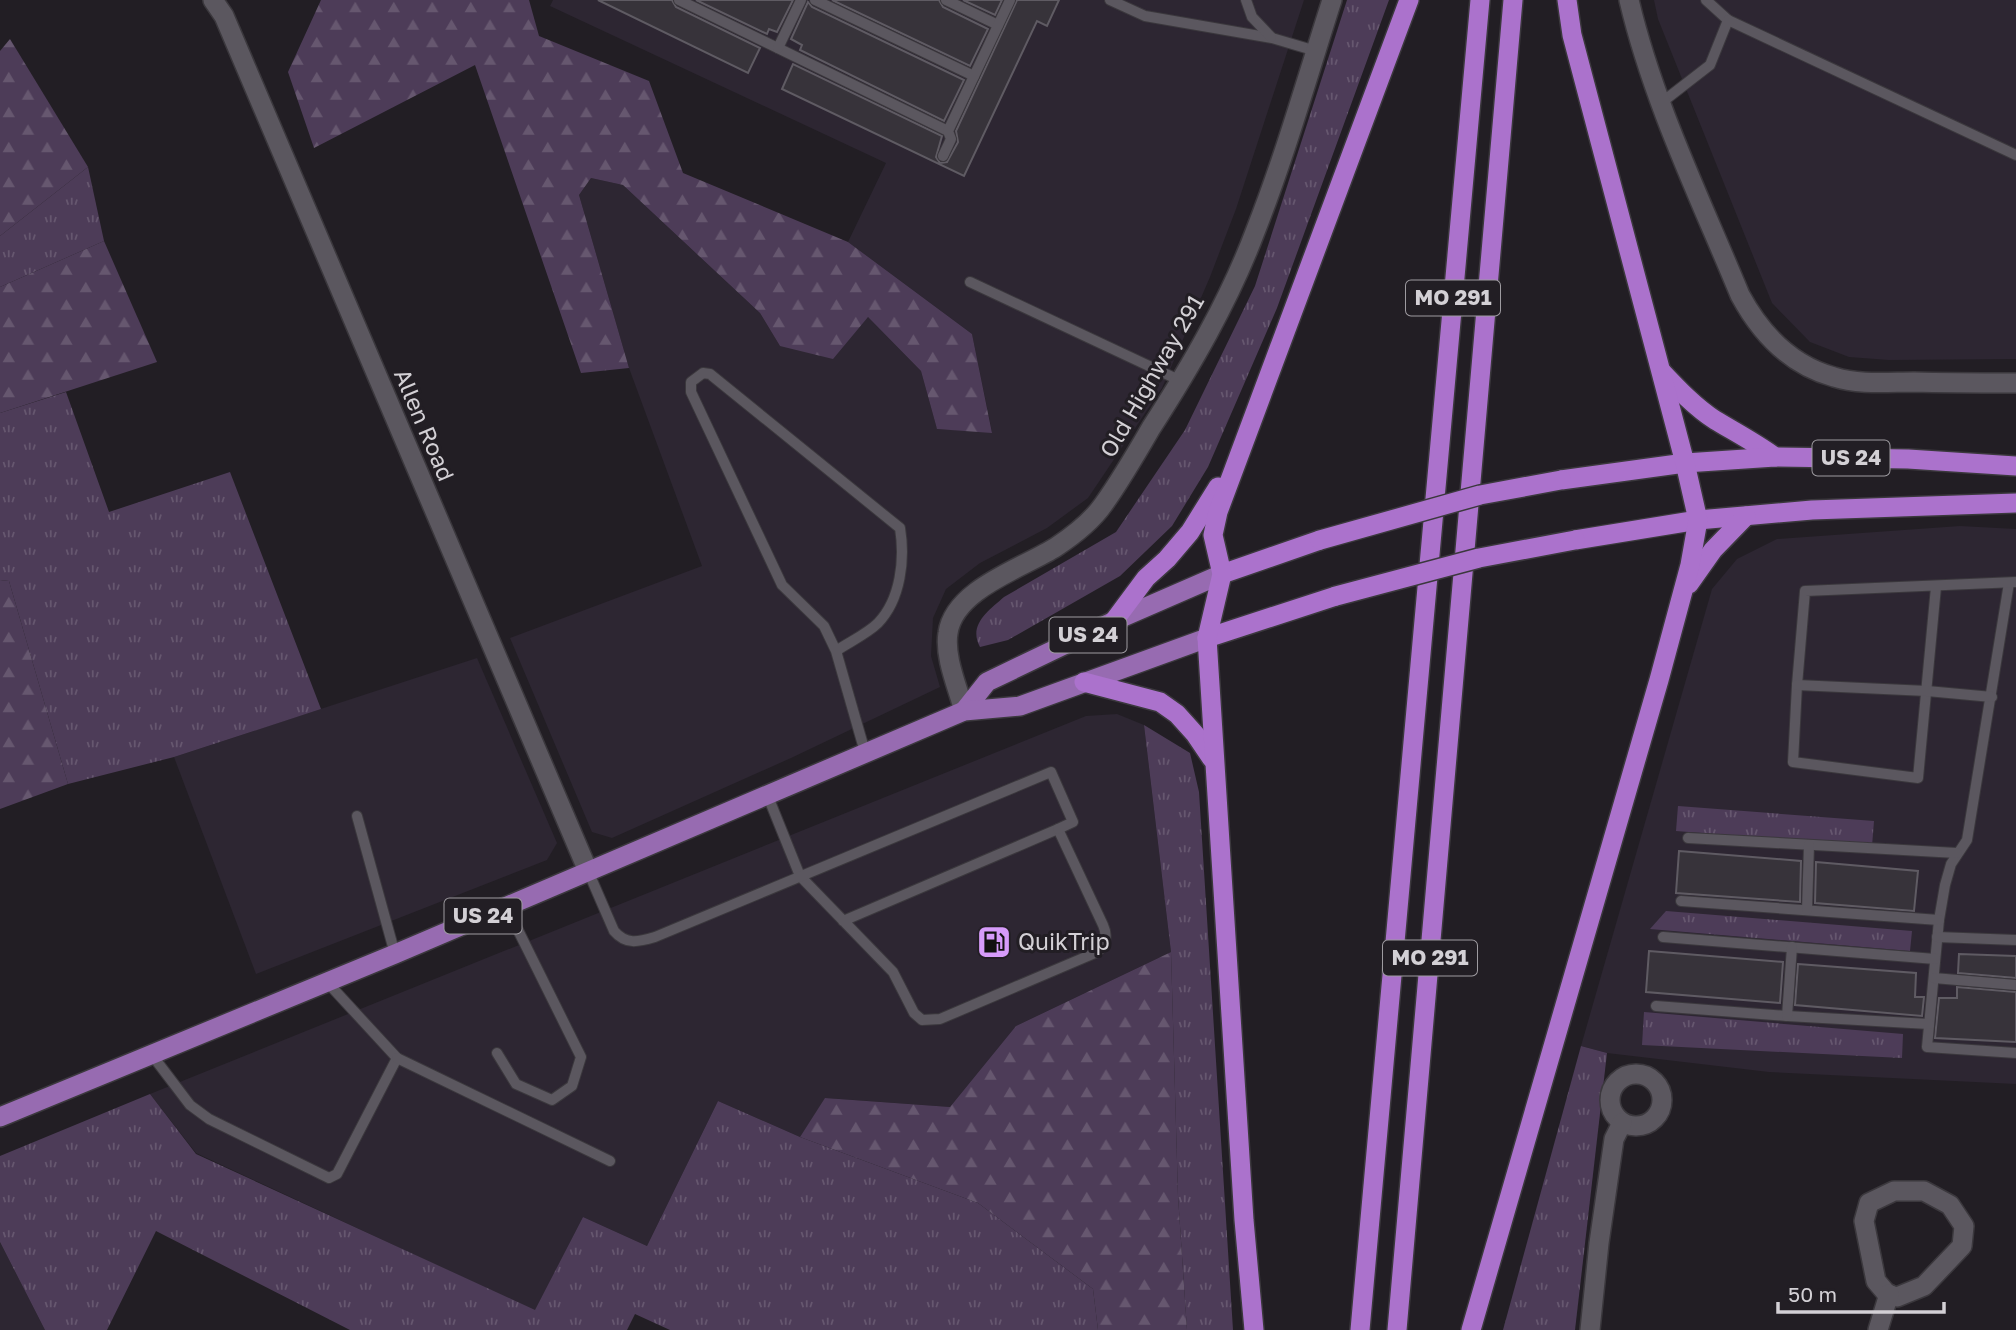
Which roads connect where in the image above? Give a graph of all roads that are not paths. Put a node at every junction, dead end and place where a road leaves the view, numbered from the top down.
1 (213, 0) edge
2 (678, 0) edge
3 (802, 0) edge
4 (815, 0) edge
5 (946, 0) edge
6 (1010, 0) edge
7 (1110, 0) edge
8 (1246, 0) edge
9 (1332, 0) edge
10 (1409, 0) edge
11 (1480, 0) edge
12 (1513, 0) edge
13 (1567, 0) edge
14 (1629, 0) edge
15 (1706, 0) edge
16 (1728, 20) junction
17 (998, 25) junction
18 (1272, 38) junction
19 (778, 48) junction
20 (1316, 51) junction
21 (974, 76) junction
22 (1661, 103) junction
23 (948, 131) junction
24 (2016, 155) edge
25 (943, 156) dead end
26 (970, 282) dead end
27 (1661, 371) junction
28 (1181, 381) junction
29 (2016, 383) edge
30 (1242, 447) junction
31 (1775, 457) junction
32 (1685, 463) junction
33 (2016, 466) edge
34 (2016, 503) edge
35 (1746, 516) junction
36 (1698, 520) junction
37 (1223, 574) junction
38 (2013, 582) edge
39 (1936, 586) junction
40 (1682, 593) junction
41 (1114, 621) junction
42 (1207, 638) junction
43 (836, 651) junction
44 (1084, 682) junction
45 (1797, 685) junction
46 (1927, 691) junction
47 (1992, 697) junction
48 (964, 711) junction
49 (865, 752) junction
50 (1213, 761) junction
51 (767, 794) junction
52 (356, 816) dead end
53 (1058, 829) junction
54 (1688, 838) dead end
55 (1809, 845) junction
56 (1958, 853) junction
57 (587, 872) junction
58 (800, 876) junction
59 (1681, 901) dead end
60 (506, 906) junction
61 (1807, 910) junction
62 (1939, 920) junction
63 (843, 921) junction
64 (1663, 937) dead end
65 (1937, 937) junction
66 (2016, 940) edge
67 (1792, 947) junction
68 (395, 954) junction
69 (1935, 959) junction
70 (1934, 978) junction
71 (327, 982) junction
72 (2016, 985) edge
73 (1656, 1006) dead end
74 (1787, 1016) junction
75 (1929, 1024) junction
76 (497, 1053) dead end
77 (2016, 1053) edge
78 (152, 1055) junction
79 (397, 1058) junction
80 (0, 1117) edge
81 (1622, 1123) dead end
82 (610, 1161) dead end
83 (1889, 1294) junction
84 (1254, 1330) edge
85 (1360, 1330) edge
86 (1397, 1330) edge
87 (1471, 1330) edge
88 (1590, 1330) edge
89 (1878, 1330) edge

1 - 57 street, Allen Road
2 - 19 lane
3 - 19 lane
4 - 21 lane
5 - 17 lane
6 - 17 lane
7 - 18 lane
8 - 18 lane
9 - 20 street, Old Highway 291
10 - 30 highway
11 - 85 highway, MO 291
12 - 86 highway, MO 291
13 - 27 highway
14 - 22 street
15 - 16 lane
16 - 22 lane
16 - 24 lane
17 - 21 lane
18 - 20 lane
19 - 23 lane
20 - 28 street, Old Highway 291
21 - 23 lane
22 - 29 street
23 - 25 lane
26 - 28 lane
27 - 31 highway
27 - 32 highway
28 - 48 street, Old Highway 291
30 - 37 highway
30 - 41 highway
31 - 32 highway, US 24
31 - 33 highway, US 24
32 - 36 highway
32 - 37 highway, US 24, bridge
34 - 35 highway, US 24
35 - 36 highway, US 24
35 - 40 highway
36 - 40 highway
36 - 42 highway, US 24, bridge
37 - 41 main road, US 24
37 - 42 highway
38 - 39 lane
38 - 47 lane
39 - 45 lane
39 - 46 lane
40 - 87 highway
41 - 48 main road, US 24
42 - 44 main road, US 24
42 - 50 highway
43 - 43 lane
43 - 49 lane
44 - 48 main road, US 24
44 - 50 highway
45 - 46 lane
45 - 46 lane
46 - 47 lane
47 - 56 lane
48 - 49 main road, US 24
49 - 51 main road, US 24
50 - 84 highway
51 - 57 main road, US 24
51 - 58 lane
52 - 68 lane
53 - 58 lane
53 - 63 lane
53 - 63 lane
54 - 55 lane
55 - 56 lane
55 - 61 lane
56 - 62 lane
57 - 58 lane
57 - 60 main road, US 24
58 - 63 lane
59 - 61 lane
60 - 68 main road, US 24
60 - 76 lane
61 - 62 lane
62 - 65 lane
64 - 67 lane
65 - 66 lane
65 - 69 lane
67 - 69 lane
67 - 74 lane
68 - 71 main road, US 24
69 - 70 lane
70 - 72 lane
70 - 75 lane
71 - 78 main road, US 24
71 - 79 lane
73 - 74 lane
74 - 75 lane
75 - 77 lane
78 - 79 lane
78 - 80 main road, US 24
79 - 82 lane
81 - 88 street
83 - 83 street
83 - 89 street

